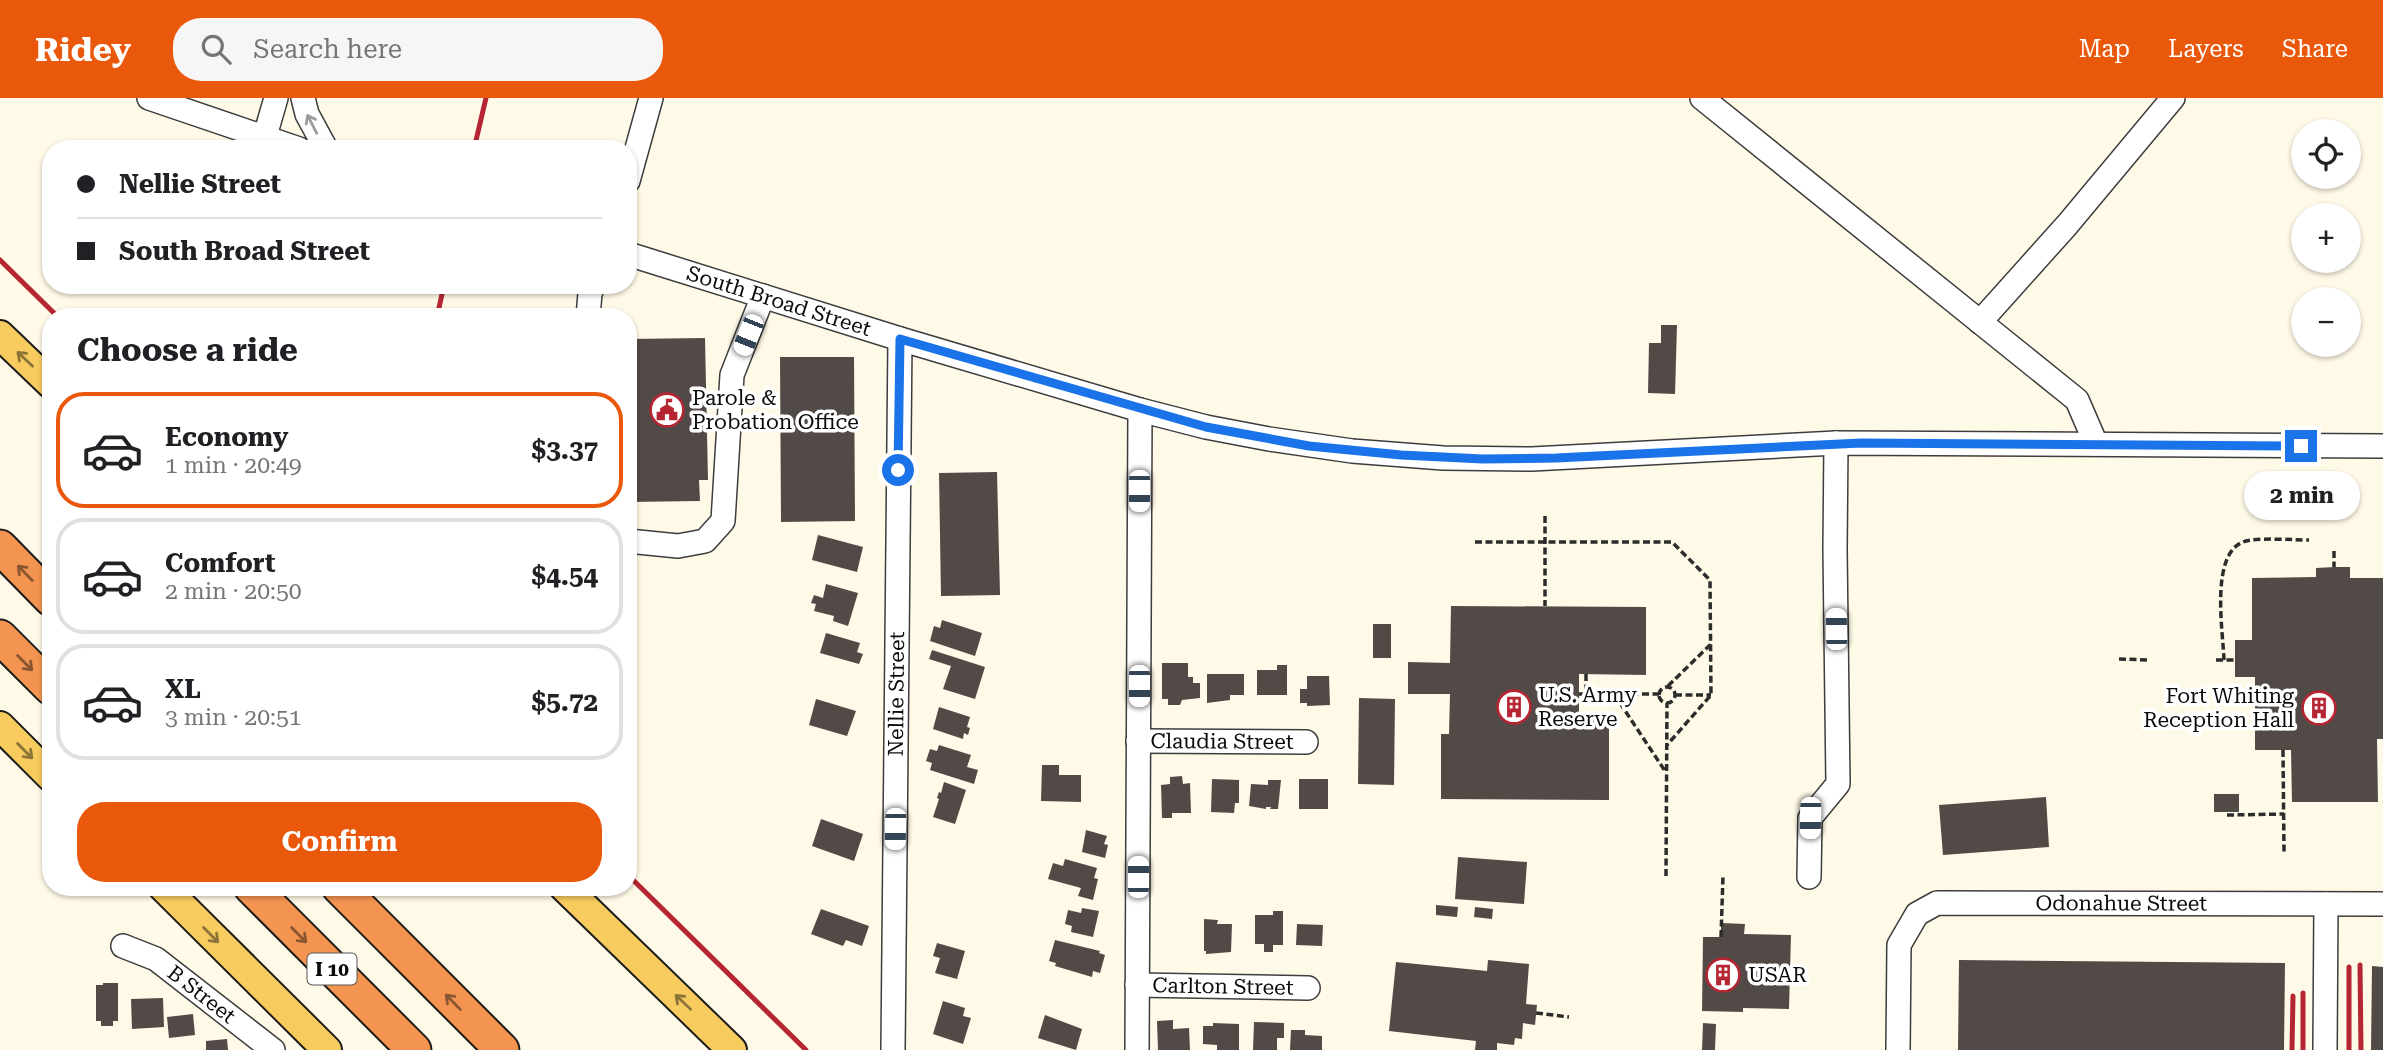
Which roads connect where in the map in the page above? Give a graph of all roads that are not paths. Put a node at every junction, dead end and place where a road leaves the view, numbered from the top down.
1 (276, 98) edge
2 (303, 98) edge
3 (651, 98) edge
4 (1702, 98) edge
5 (2173, 98) edge
6 (163, 100) edge
7 (265, 136) junction
8 (275, 140) edge
9 (321, 140) edge
10 (637, 149) edge
11 (637, 257) edge
12 (763, 296) junction
13 (1980, 322) junction
14 (0, 335) edge
15 (900, 339) junction
16 (42, 375) edge
17 (1140, 410) junction
18 (1836, 443) junction
19 (2096, 444) junction
20 (2383, 446) edge
21 (637, 542) edge
22 (0, 547) edge
23 (42, 590) edge
24 (0, 637) edge
25 (42, 679) edge
26 (0, 726) edge
27 (1138, 741) junction
28 (1306, 742) dead end
29 (42, 768) edge
30 (1809, 877) dead end
31 (172, 896) edge
32 (260, 896) edge
33 (348, 896) edge
34 (573, 896) edge
35 (2326, 904) junction
36 (2383, 904) edge
37 (123, 946) dead end
38 (1137, 985) junction
39 (1308, 988) dead end
40 (893, 1049) edge
41 (273, 1050) edge
42 (327, 1050) edge
43 (414, 1050) edge
44 (502, 1050) edge
45 (732, 1050) edge
46 (1137, 1050) edge
47 (1898, 1050) edge
48 (2325, 1050) edge

1 - 7 street
9 -> 2 street
3 - 10 street
4 - 13 street
5 - 13 street
6 - 7 street
7 - 8 street
11 - 12 street, South Broad Street
12 - 15 street, South Broad Street
12 - 21 street
13 - 19 street
16 -> 14 main road
15 - 17 street, South Broad Street
15 - 40 street, Nellie Street
17 - 18 street, South Broad Street
17 - 27 street
18 - 19 street, South Broad Street
18 - 30 street
19 - 20 street, South Broad Street
23 -> 22 highway
24 -> 25 highway
26 -> 29 main road
27 - 28 street, Claudia Street
27 - 38 street
31 -> 42 main road
32 -> 43 highway, I 10
44 -> 33 highway
45 -> 34 main road
35 - 36 street, Odonahue Street
35 - 47 street, Odonahue Street
35 - 48 street
37 - 41 street, B Street
38 - 39 street, Carlton Street
38 - 46 street

